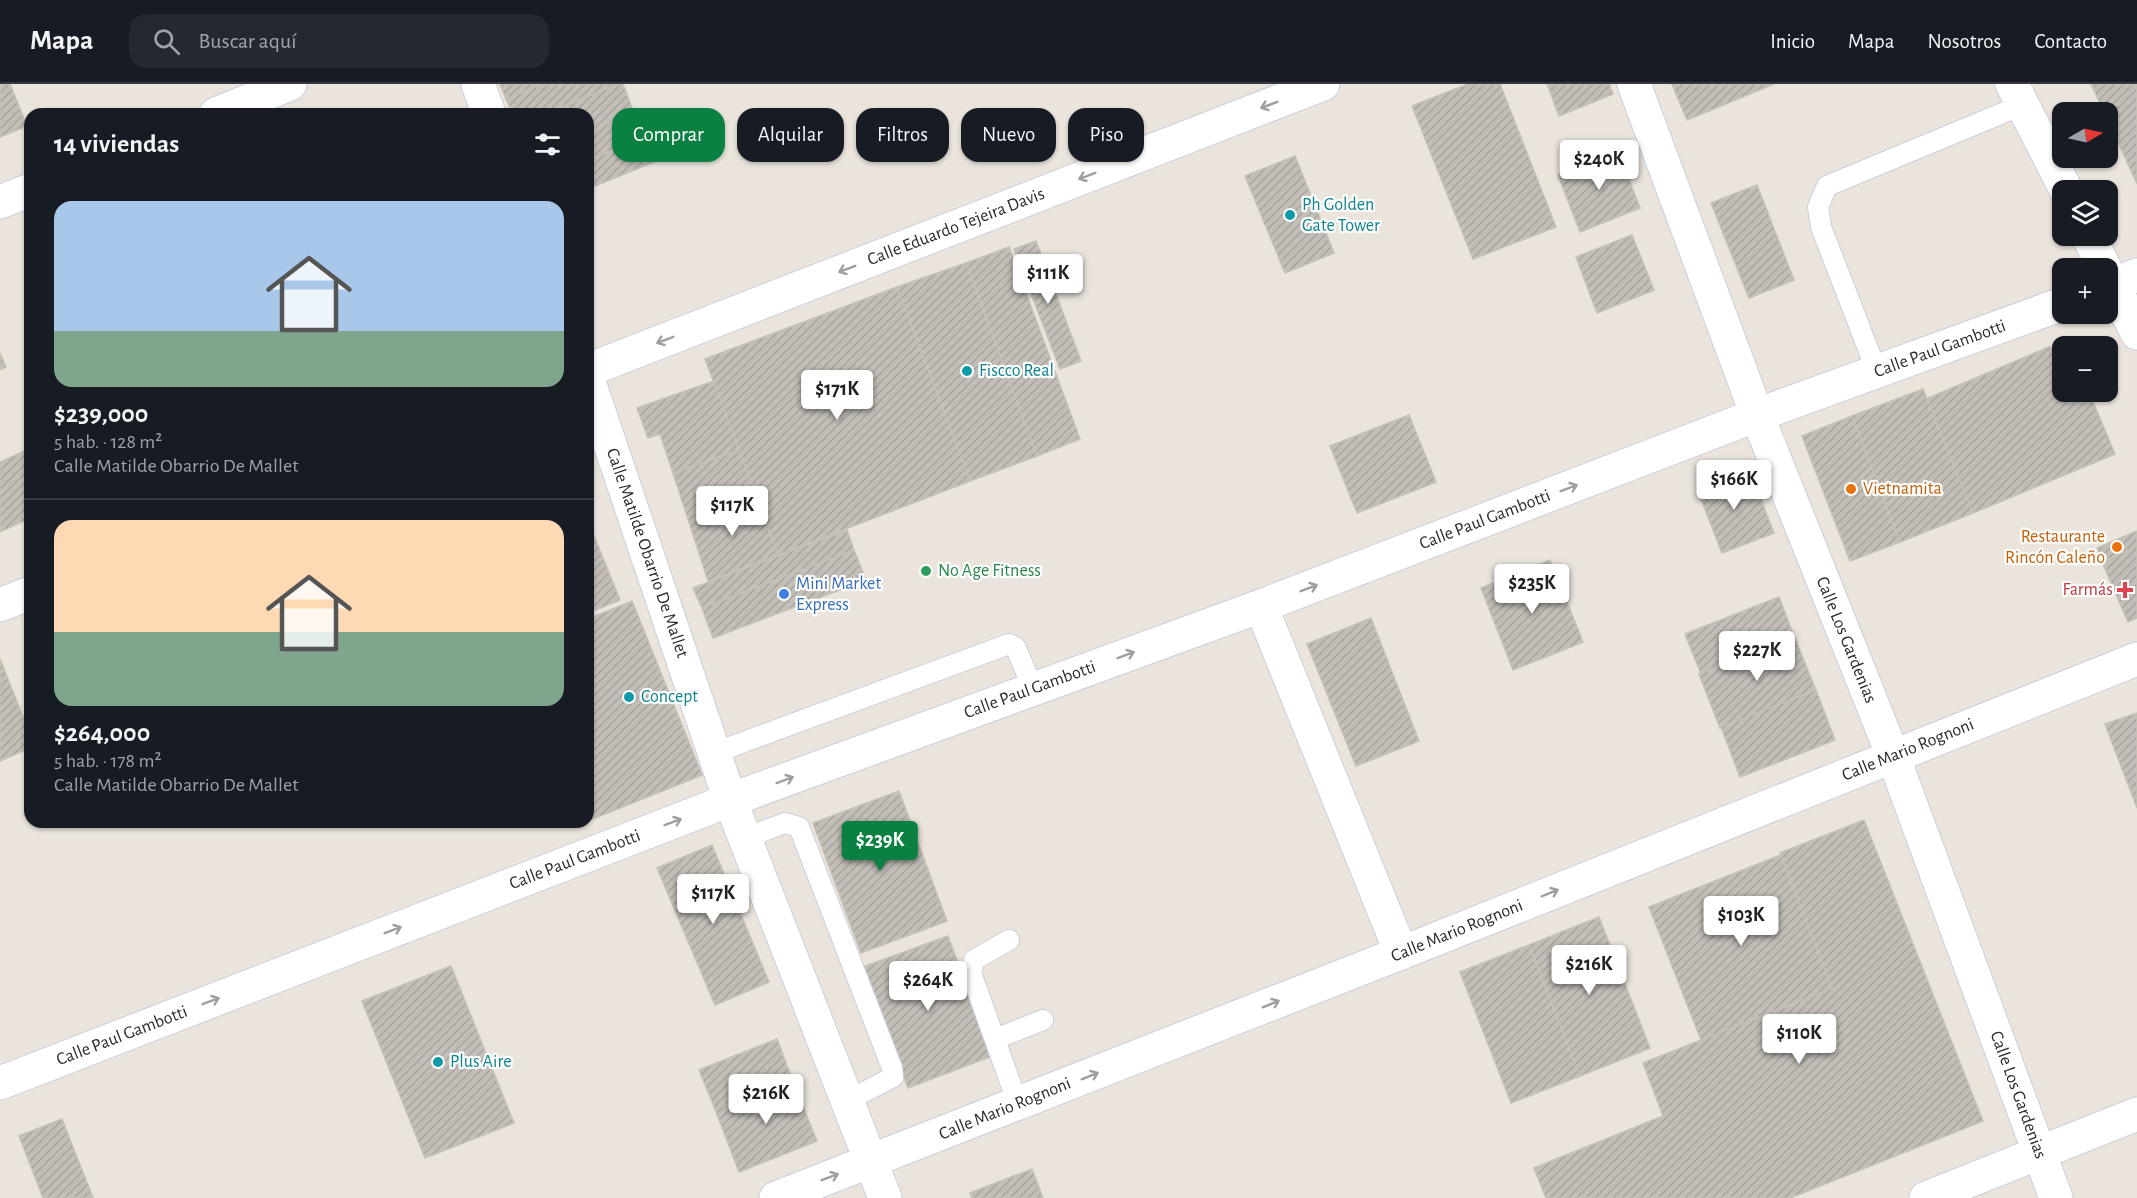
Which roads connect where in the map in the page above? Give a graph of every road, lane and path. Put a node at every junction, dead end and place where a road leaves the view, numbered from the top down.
1 (290, 84) edge
2 (478, 84) edge
3 (1323, 84) edge
4 (1634, 84) edge
5 (2017, 94) edge
6 (231, 108) edge
7 (487, 108) edge
8 (2061, 180) edge
9 (24, 192) edge
10 (0, 202) edge
11 (2118, 288) edge
12 (2052, 308) edge
13 (2137, 333) edge
14 (594, 368) edge
15 (1878, 372) junction
16 (594, 397) edge
17 (1757, 416) junction
18 (24, 595) edge
19 (0, 605) edge
20 (1261, 606) junction
21 (2137, 659) edge
22 (1033, 689) junction
23 (714, 753) junction
24 (1893, 756) junction
25 (730, 800) junction
26 (745, 837) junction
27 (1009, 940) dead end
28 (1401, 953) junction
29 (1043, 1020) dead end
30 (995, 1039) junction
31 (0, 1083) edge
32 (848, 1101) junction
33 (1018, 1104) junction
34 (2137, 1114) edge
35 (2040, 1153) junction
36 (871, 1162) junction
37 (776, 1198) edge
38 (885, 1198) edge
39 (1926, 1198) edge
40 (2056, 1198) edge

1 - 6 street
2 - 7 street
3 -> 14 street, Calle Eduardo Tejeira Davis
4 - 17 street, Calle Los Gardenias
5 - 8 street
5 - 15 lane
9 - 10 street
11 - 13 street
12 - 15 street, Calle Paul Gambotti
15 - 17 street, Calle Paul Gambotti
16 - 23 street, Calle Matilde Obarrio De Mallet
20 -> 17 street, Calle Paul Gambotti
17 - 24 street, Calle Los Gardenias
18 - 19 street
22 -> 20 street, Calle Paul Gambotti
20 - 28 street
21 - 24 street, Calle Mario Rognoni
22 - 23 lane
25 -> 22 street, Calle Paul Gambotti
23 - 25 street, Calle Matilde Obarrio De Mallet
28 -> 24 street, Calle Mario Rognoni
24 - 35 street, Calle Los Gardenias
25 - 26 street, Calle Matilde Obarrio De Mallet
31 -> 25 street, Calle Paul Gambotti
26 - 32 street, Calle Matilde Obarrio De Mallet
26 - 32 lane
27 - 30 lane
33 -> 28 street, Calle Mario Rognoni
29 - 30 lane
30 - 33 lane
32 - 36 street, Calle Matilde Obarrio De Mallet
33 - 36 street, Calle Mario Rognoni
34 - 35 street
35 - 39 street
35 - 40 street, Calle Los Gardenias
37 -> 36 street, Calle Mario Rognoni
36 - 38 street, Calle Matilde Obarrio De Mallet

